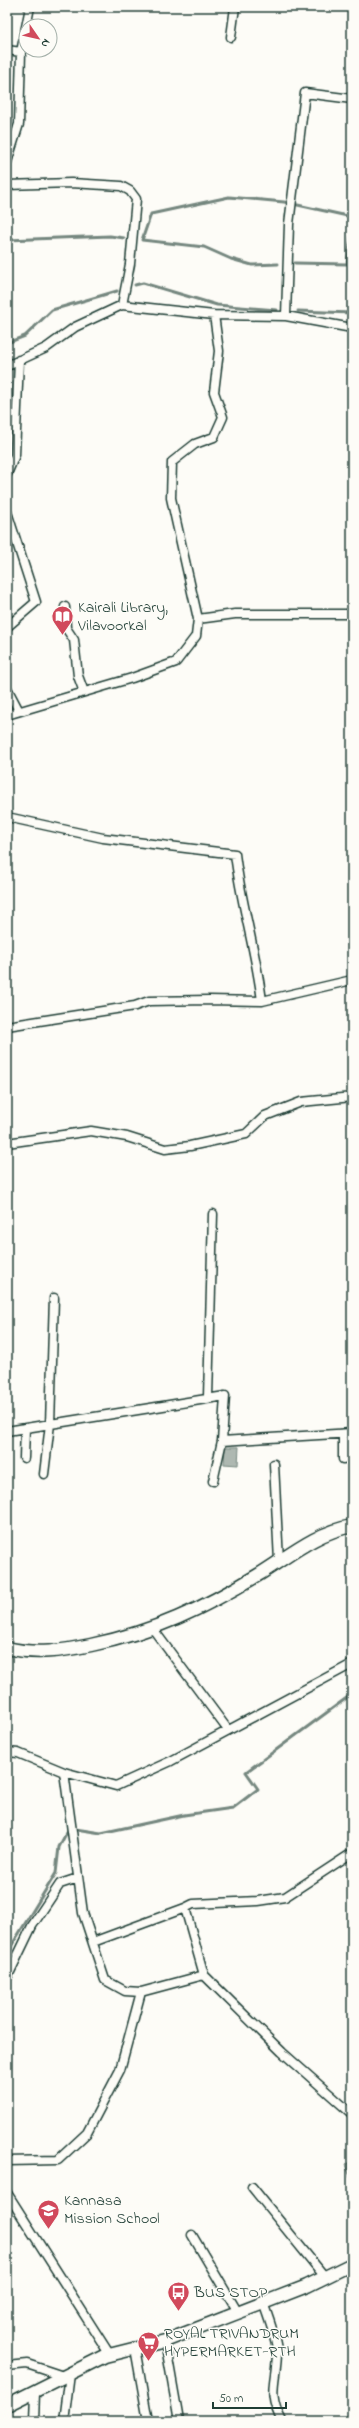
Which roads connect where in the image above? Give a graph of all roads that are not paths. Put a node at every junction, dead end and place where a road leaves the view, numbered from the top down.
1 (30, 7) edge
2 (235, 7) edge
3 (28, 18) edge
4 (231, 37) dead end
5 (7, 50) edge
6 (18, 52) edge
7 (21, 58) edge
8 (352, 99) edge
9 (7, 162) edge
10 (7, 185) edge
11 (122, 305) junction
12 (214, 315) junction
13 (286, 316) junction
14 (352, 328) edge
15 (20, 360) junction
16 (7, 366) edge
17 (7, 474) edge
18 (7, 512) edge
19 (65, 608) dead end
20 (352, 614) edge
21 (198, 619) junction
22 (7, 627) edge
23 (7, 688) edge
24 (84, 692) junction
25 (19, 711) junction
26 (7, 715) edge
27 (7, 817) edge
28 (352, 980) edge
29 (262, 1001) junction
30 (7, 1026) edge
31 (352, 1098) edge
32 (7, 1143) edge
33 (213, 1214) dead end
34 (54, 1298) dead end
35 (208, 1397) junction
36 (50, 1424) junction
37 (25, 1428) junction
38 (7, 1431) edge
39 (352, 1433) edge
40 (343, 1434) junction
41 (222, 1441) junction
42 (24, 1458) dead end
43 (343, 1459) dead end
44 (274, 1464) dead end
45 (44, 1474) dead end
46 (213, 1481) dead end
47 (352, 1526) edge
48 (279, 1561) junction
49 (153, 1629) junction
50 (7, 1648) edge
51 (352, 1664) edge
52 (228, 1730) junction
53 (7, 1752) edge
54 (64, 1772) junction
55 (352, 1853) edge
56 (78, 1878) junction
57 (185, 1908) junction
58 (93, 1942) junction
59 (204, 1975) junction
60 (7, 1978) edge
61 (141, 1992) junction
62 (352, 2114) edge
63 (7, 2161) edge
64 (252, 2187) dead end
65 (7, 2193) edge
66 (192, 2235) dead end
67 (352, 2264) edge
68 (326, 2277) junction
69 (263, 2302) junction
70 (237, 2311) junction
71 (165, 2341) junction
72 (134, 2348) junction
73 (110, 2355) junction
74 (7, 2366) edge
75 (68, 2375) junction
76 (35, 2392) junction
77 (7, 2405) edge
78 (34, 2421) edge
79 (64, 2421) edge
80 (148, 2421) edge
81 (179, 2421) edge
82 (282, 2421) edge

1 - 3 street
2 - 4 street
5 - 6 street
7 - 9 street
8 - 13 street
10 - 11 street
11 - 12 street
11 - 15 street
12 - 13 street
12 - 21 street
13 - 14 street
15 - 16 street
15 - 17 street
18 - 22 street
19 - 24 street
20 - 21 street
21 - 24 street
23 - 25 street
24 - 25 street
25 - 26 street
27 - 29 street
28 - 29 street
29 - 30 street
31 - 32 street
33 - 35 street
34 - 36 street
35 - 36 street
35 - 41 street
36 - 37 street
36 - 45 street
37 - 38 street
37 - 42 street
39 - 40 street
40 - 41 street
40 - 43 street
41 - 46 street
44 - 48 street
47 - 48 main road
48 - 49 main road
49 - 50 main road
49 - 52 street
51 - 52 street
52 - 54 street
53 - 54 street
54 - 56 street
55 - 57 street
56 - 58 street
56 - 60 street
57 - 58 street
57 - 59 street
58 - 61 street
59 - 61 street
59 - 62 street
61 - 63 street
64 - 68 street
65 - 73 street
66 - 70 street
67 - 68 main road
68 - 69 main road
69 - 70 main road
69 - 82 street
70 - 71 main road
71 - 72 main road
71 - 81 street
72 - 73 main road
72 - 80 street
73 - 75 main road
74 - 75 street
75 - 76 main road
75 - 79 street
76 - 77 main road
76 - 78 street

